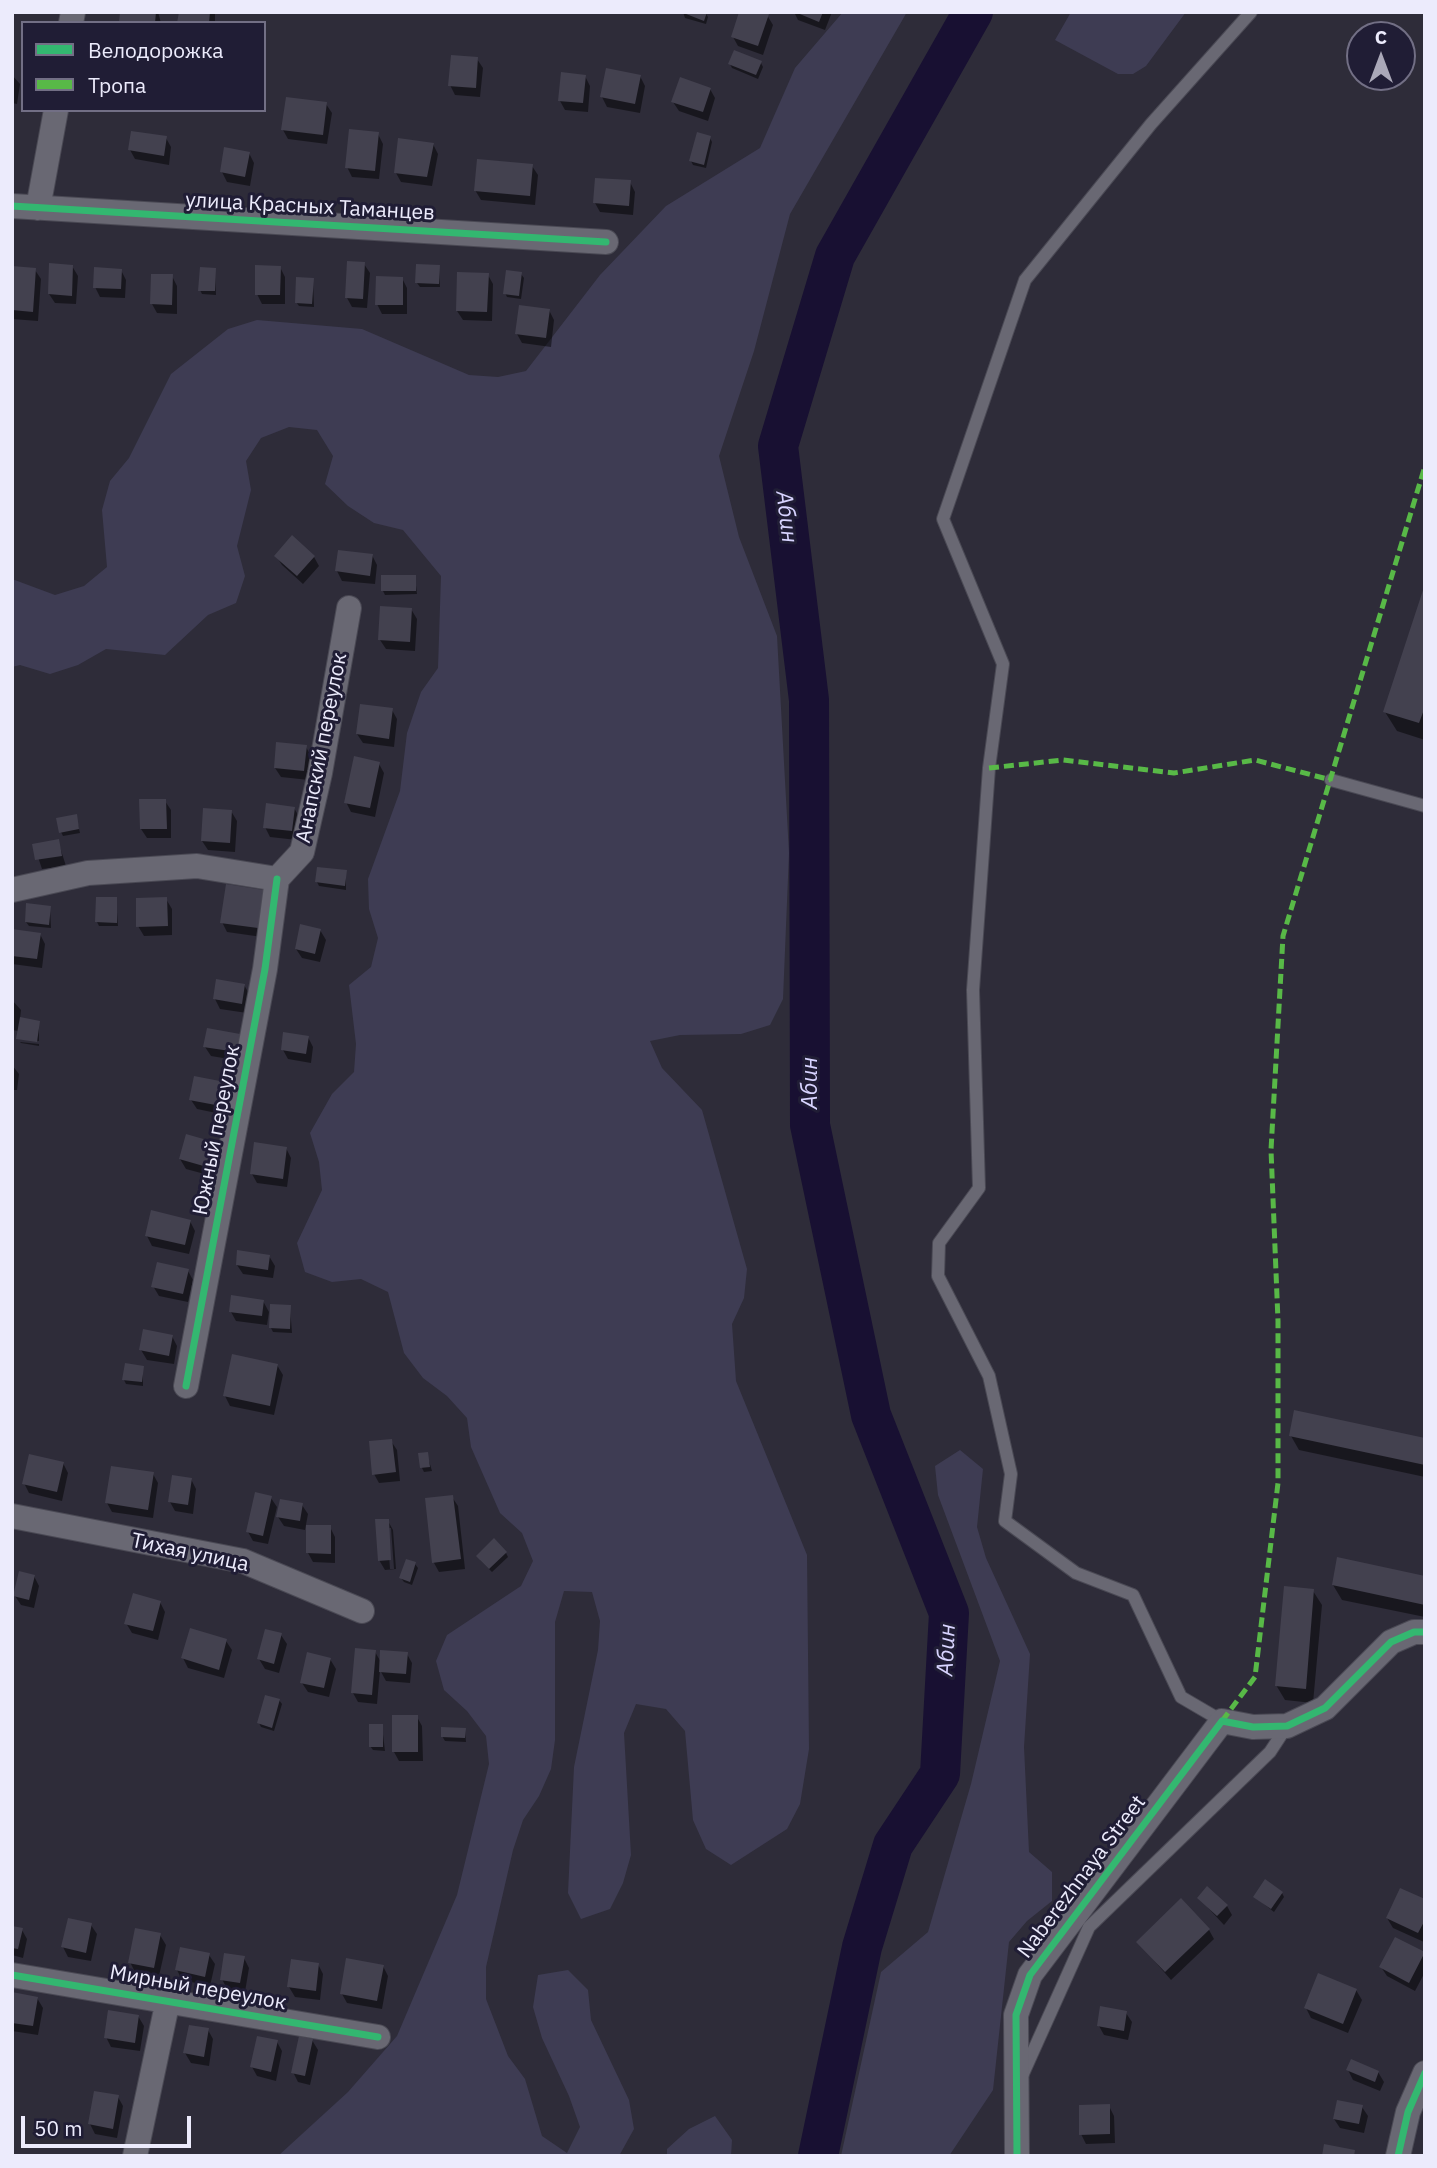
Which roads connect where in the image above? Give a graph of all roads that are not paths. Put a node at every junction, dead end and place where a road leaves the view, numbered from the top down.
1 (1251, 12) edge
2 (56, 112) edge
3 (12, 206) edge
4 (38, 208) junction
5 (606, 242) dead end
6 (349, 608) dead end
7 (1331, 780) dead end
8 (1425, 806) edge
9 (277, 879) junction
10 (12, 890) edge
11 (186, 1386) dead end
12 (12, 1516) edge
13 (362, 1611) dead end
14 (1425, 1632) edge
15 (1222, 1721) junction
16 (1287, 1726) junction
17 (12, 1975) edge
18 (168, 2000) junction
19 (378, 2037) dead end
20 (1425, 2073) edge
21 (1016, 2089) junction
22 (135, 2156) edge
23 (1017, 2156) edge
24 (1398, 2156) edge

1 - 15 lane
2 - 4 street
3 - 4 street, улица Красных Таманцев
4 - 5 street, улица Красных Таманцев
6 - 9 street, Анапский переулок
7 - 8 lane
9 - 10 street
9 - 11 street, Южный переулок
12 - 13 street, Тихая улица
14 - 16 street
15 - 16 street
15 - 21 street, Naberezhnaya Street
16 - 21 lane
17 - 18 street, Мирный переулок
18 - 19 street, Мирный переулок
18 - 22 street, Мирный переулок
20 - 24 street
21 - 23 street, Naberezhnaya Street

